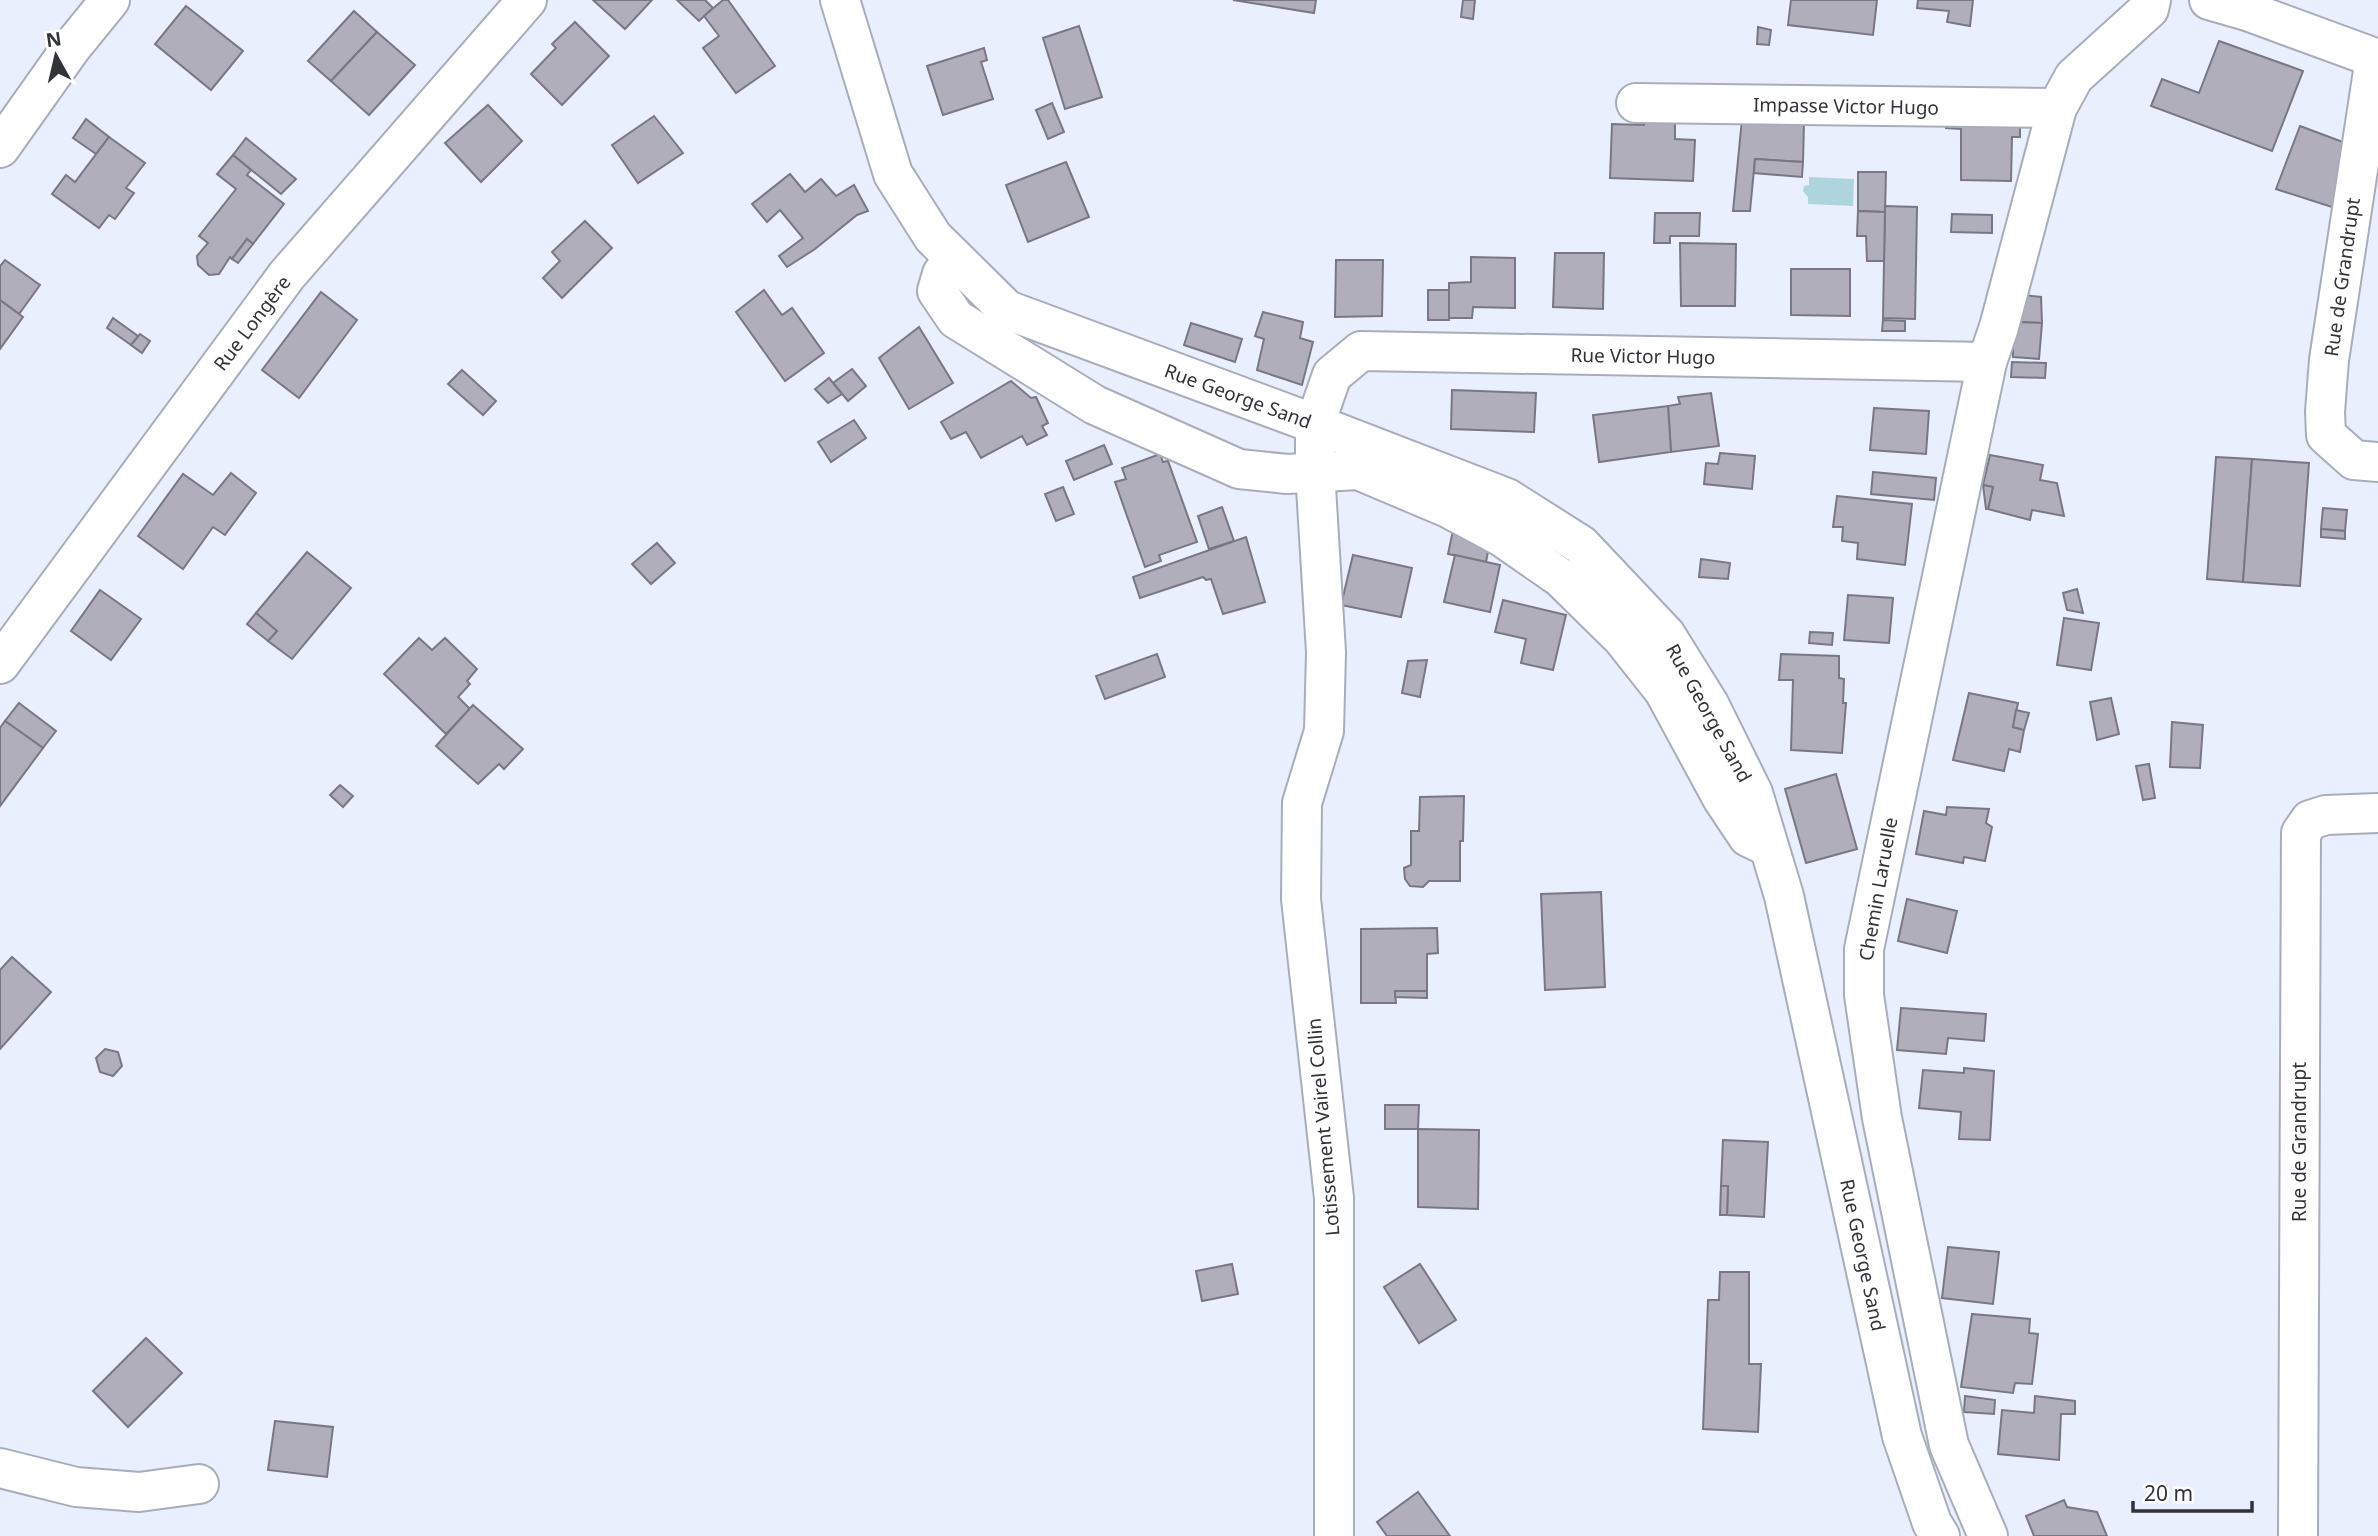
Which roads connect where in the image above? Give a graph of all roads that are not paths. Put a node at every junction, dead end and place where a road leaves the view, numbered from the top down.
1 (110, 0) edge
2 (527, 0) edge
3 (840, 0) edge
4 (2151, 0) edge
5 (2209, 0) edge
6 (2377, 59) edge
7 (1636, 103) dead end
8 (2057, 108) junction
9 (0, 148) edge
10 (953, 257) junction
11 (1987, 362) junction
12 (1315, 424) junction
13 (2378, 462) edge
14 (1315, 471) junction
15 (0, 664) edge
16 (1302, 803) joint
17 (2378, 813) edge
18 (1769, 846) junction
19 (0, 1468) edge
20 (199, 1484) dead end
21 (1334, 1536) edge
22 (1940, 1536) edge
23 (1988, 1536) edge
24 (2298, 1536) edge

1 - 9 street
2 - 15 street, Rue Longère
3 - 10 street, Rue George Sand
4 - 8 street
5 - 6 street, Rue de Grandrupt
6 - 13 street, Rue de Grandrupt
7 - 8 street, Impasse Victor Hugo
8 - 11 street
10 - 12 street, Rue George Sand
10 - 14 street
11 - 12 street, Rue Victor Hugo
11 - 23 street, Chemin Laruelle
12 - 14 street, Rue Victor Hugo
12 - 18 street, Rue George Sand
14 - 16 street, Rue Victor Hugo
14 - 18 street
16 - 21 street, Lotissement Vairel Collin
17 - 24 street, Rue de Grandrupt
18 - 22 street, Rue George Sand
19 - 20 street

